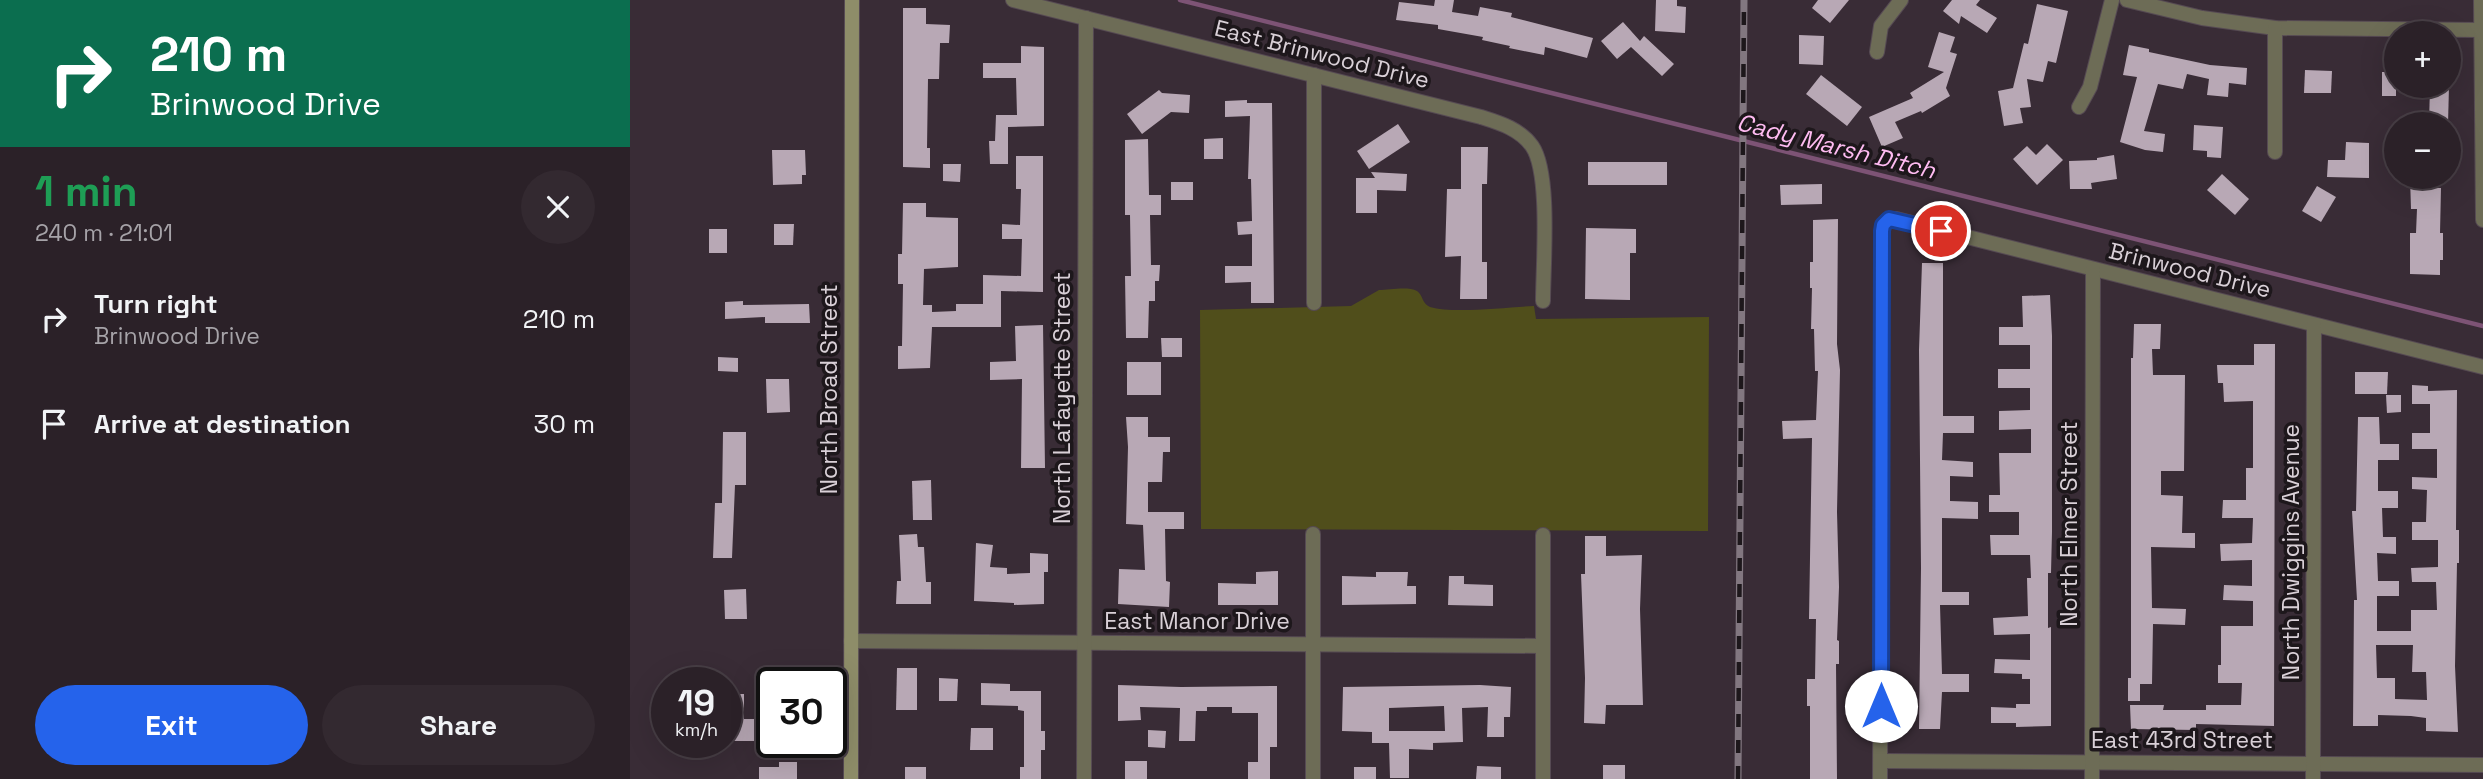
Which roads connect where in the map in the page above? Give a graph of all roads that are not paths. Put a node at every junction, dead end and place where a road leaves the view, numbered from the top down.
1 (852, 0) edge
2 (1013, 0) edge
3 (1901, 0) edge
4 (2112, 0) edge
5 (2127, 0) edge
6 (2481, 0) edge
7 (1086, 18) junction
8 (2275, 28) junction
9 (2481, 30) edge
10 (1877, 52) dead end
11 (1314, 75) junction
12 (2079, 107) dead end
13 (2275, 152) dead end
14 (2483, 219) edge
15 (2093, 269) junction
16 (1543, 302) dead end
17 (1314, 303) dead end
18 (2314, 325) junction
19 (2483, 367) edge
20 (1313, 534) dead end
21 (1543, 535) dead end
22 (851, 641) junction
23 (1084, 643) junction
24 (1313, 643) junction
25 (1543, 646) junction
26 (1881, 761) junction
27 (2092, 762) junction
28 (2313, 763) junction
29 (2483, 765) edge
30 (851, 779) edge
31 (1084, 779) edge
32 (1313, 779) edge
33 (1543, 779) edge
34 (1880, 779) edge
35 (2092, 779) edge
36 (2312, 779) edge

1 - 22 street, North Broad Street
2 - 7 street, East Brinwood Drive
3 - 10 street
4 - 12 street
5 - 8 street
6 - 9 street
7 - 11 street, East Brinwood Drive
7 - 23 street, North Lafayette Street
8 - 9 street
8 - 13 street
9 - 14 street
11 - 16 street, East Brinwood Drive
11 - 17 street
15 - 18 street, Brinwood Drive
15 - 26 street, Brinwood Drive
15 - 27 street, North Elmer Street
18 - 19 street, Brinwood Drive
18 - 28 street, North Dwiggins Avenue
20 - 24 street
21 - 25 street
22 - 23 street, East Manor Drive
22 - 30 street, North Broad Street
23 - 24 street, East Manor Drive
23 - 31 street, North Lafayette Street
24 - 25 street, East Manor Drive
24 - 32 street
25 - 33 street
26 - 27 street, East 43rd Street
26 - 34 street
27 - 28 street, East 43rd Street
27 - 35 street, North Elmer Street
28 - 29 street, East 43rd Street
28 - 36 street, North Dwiggins Avenue

